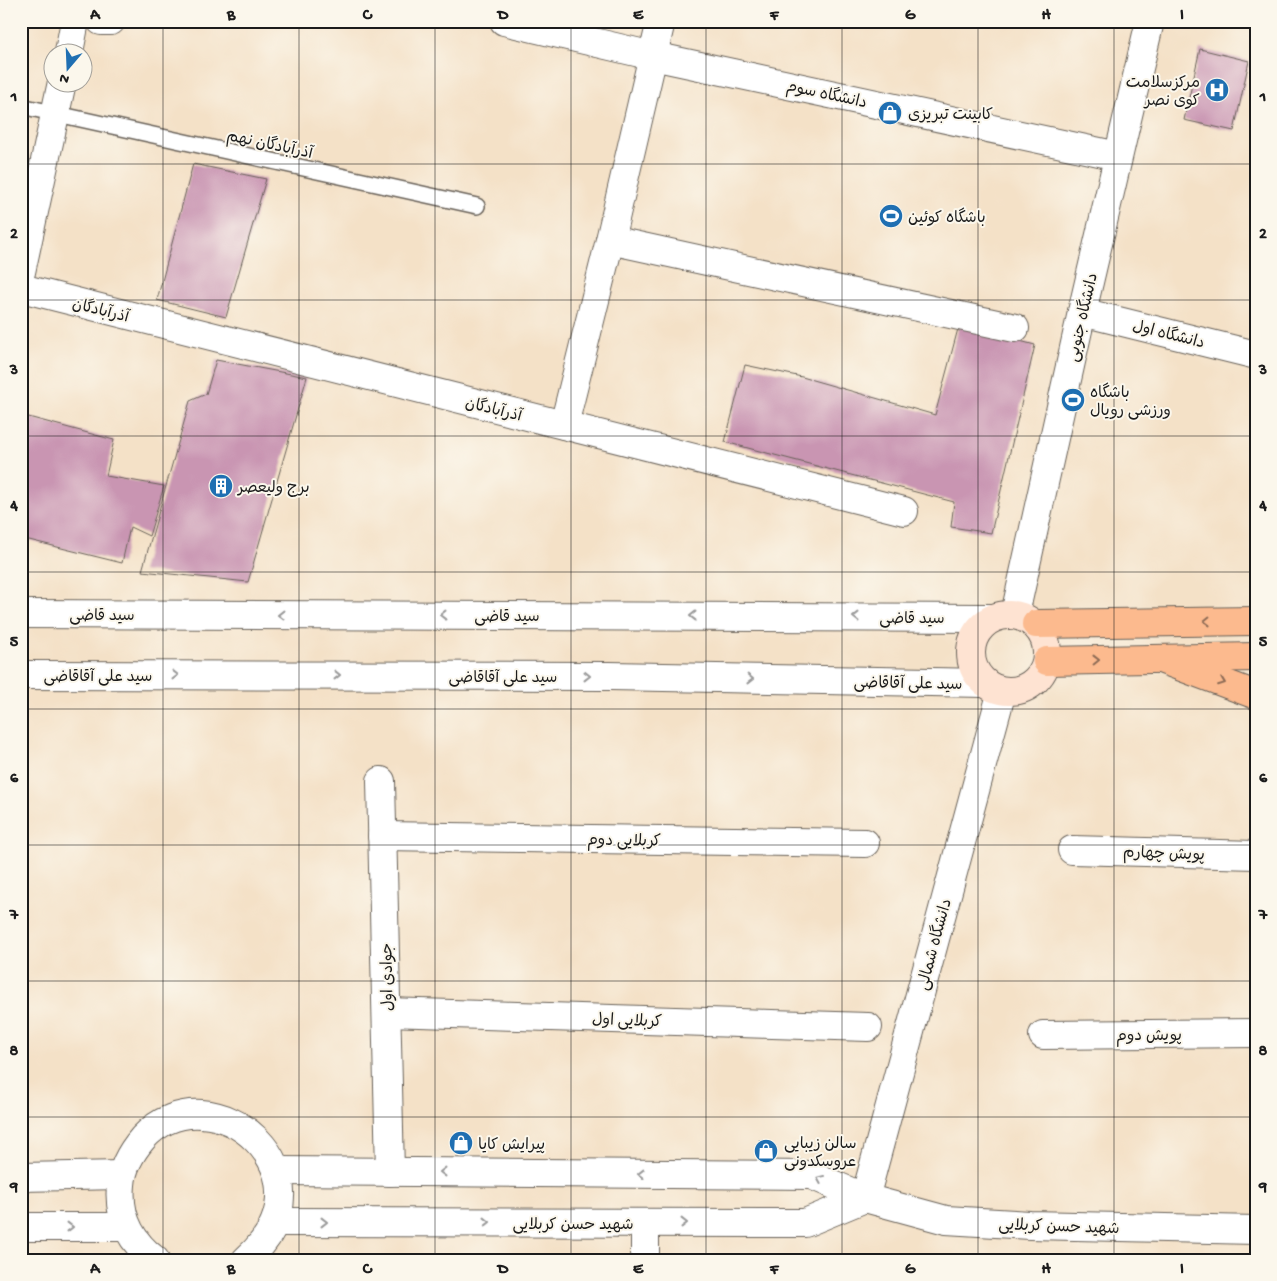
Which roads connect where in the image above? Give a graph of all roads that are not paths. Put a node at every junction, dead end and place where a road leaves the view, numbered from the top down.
1 (75, 21) edge
2 (101, 21) edge
3 (111, 21) edge
4 (504, 21) edge
5 (661, 21) edge
6 (1150, 21) edge
7 (71, 42) edge
8 (653, 56) junction
9 (60, 92) edge
10 (21, 106) edge
11 (56, 114) junction
12 (1118, 156) junction
13 (477, 206) dead end
14 (610, 240) junction
15 (21, 272) edge
16 (21, 288) edge
17 (1082, 312) junction
18 (1015, 328) dead end
19 (1256, 354) edge
20 (564, 425) junction
21 (904, 511) dead end
22 (21, 614) edge
23 (1014, 619) junction
24 (1256, 620) edge
25 (1256, 656) edge
26 (1160, 658) junction
27 (1047, 661) junction
28 (21, 675) edge
29 (993, 687) junction
30 (1256, 695) edge
31 (381, 781) dead end
32 (382, 836) junction
33 (865, 843) dead end
34 (1072, 850) dead end
35 (1256, 855) edge
36 (386, 1012) junction
37 (868, 1027) dead end
38 (1256, 1034) edge
39 (1043, 1035) dead end
40 (277, 1171) junction
41 (390, 1172) junction
42 (122, 1175) junction
43 (21, 1177) edge
44 (865, 1198) junction
45 (276, 1222) junction
46 (645, 1223) junction
47 (21, 1227) edge
48 (126, 1227) junction
49 (1256, 1230) edge
50 (255, 1255) edge
51 (147, 1256) edge
52 (645, 1260) edge

1 - 7 street
2 - 3 street
4 - 8 street, دانشگاه سوم
5 - 8 street
6 - 12 street, دانشگاه جنوبی
8 - 12 street, دانشگاه سوم
8 - 14 street
9 - 11 street
10 - 11 lane, آذرآبادگان نهم
11 - 13 lane, آذرآبادگان نهم
11 - 15 street
12 - 17 street, دانشگاه جنوبی
14 - 18 street
14 - 20 street
16 - 20 street, آذرآبادگان
17 - 19 street, دانشگاه اول
17 - 23 street, دانشگاه جنوبی
20 - 21 street, آذرآبادگان
23 -> 22 street, سید قاضی
24 -> 23 main road
23 - 27 main road
23 - 29 main road
25 - 26 main road
27 -> 26 main road
26 -> 30 main road
27 - 29 main road
28 -> 29 street, سید علی آقاقاضی
29 - 44 street, دانشگاه شمالی
31 - 32 street, جوادی اول
32 - 33 street, کربلایی دوم
32 - 36 street, جوادی اول
34 - 35 street, پویش چهارم
36 - 37 street, کربلایی اول
36 - 41 street, جوادی اول
38 - 39 street, پویش دوم
40 - 41 street, شهید حسن کربلایی
40 - 42 street
40 - 45 street
44 -> 41 street, شهید حسن کربلایی
42 - 43 street
42 - 48 street
46 -> 44 street, شهید حسن کربلایی
44 - 49 street, شهید حسن کربلایی
45 -> 46 street, شهید حسن کربلایی
45 - 50 street
46 - 52 street
47 -> 48 street
48 - 51 street

